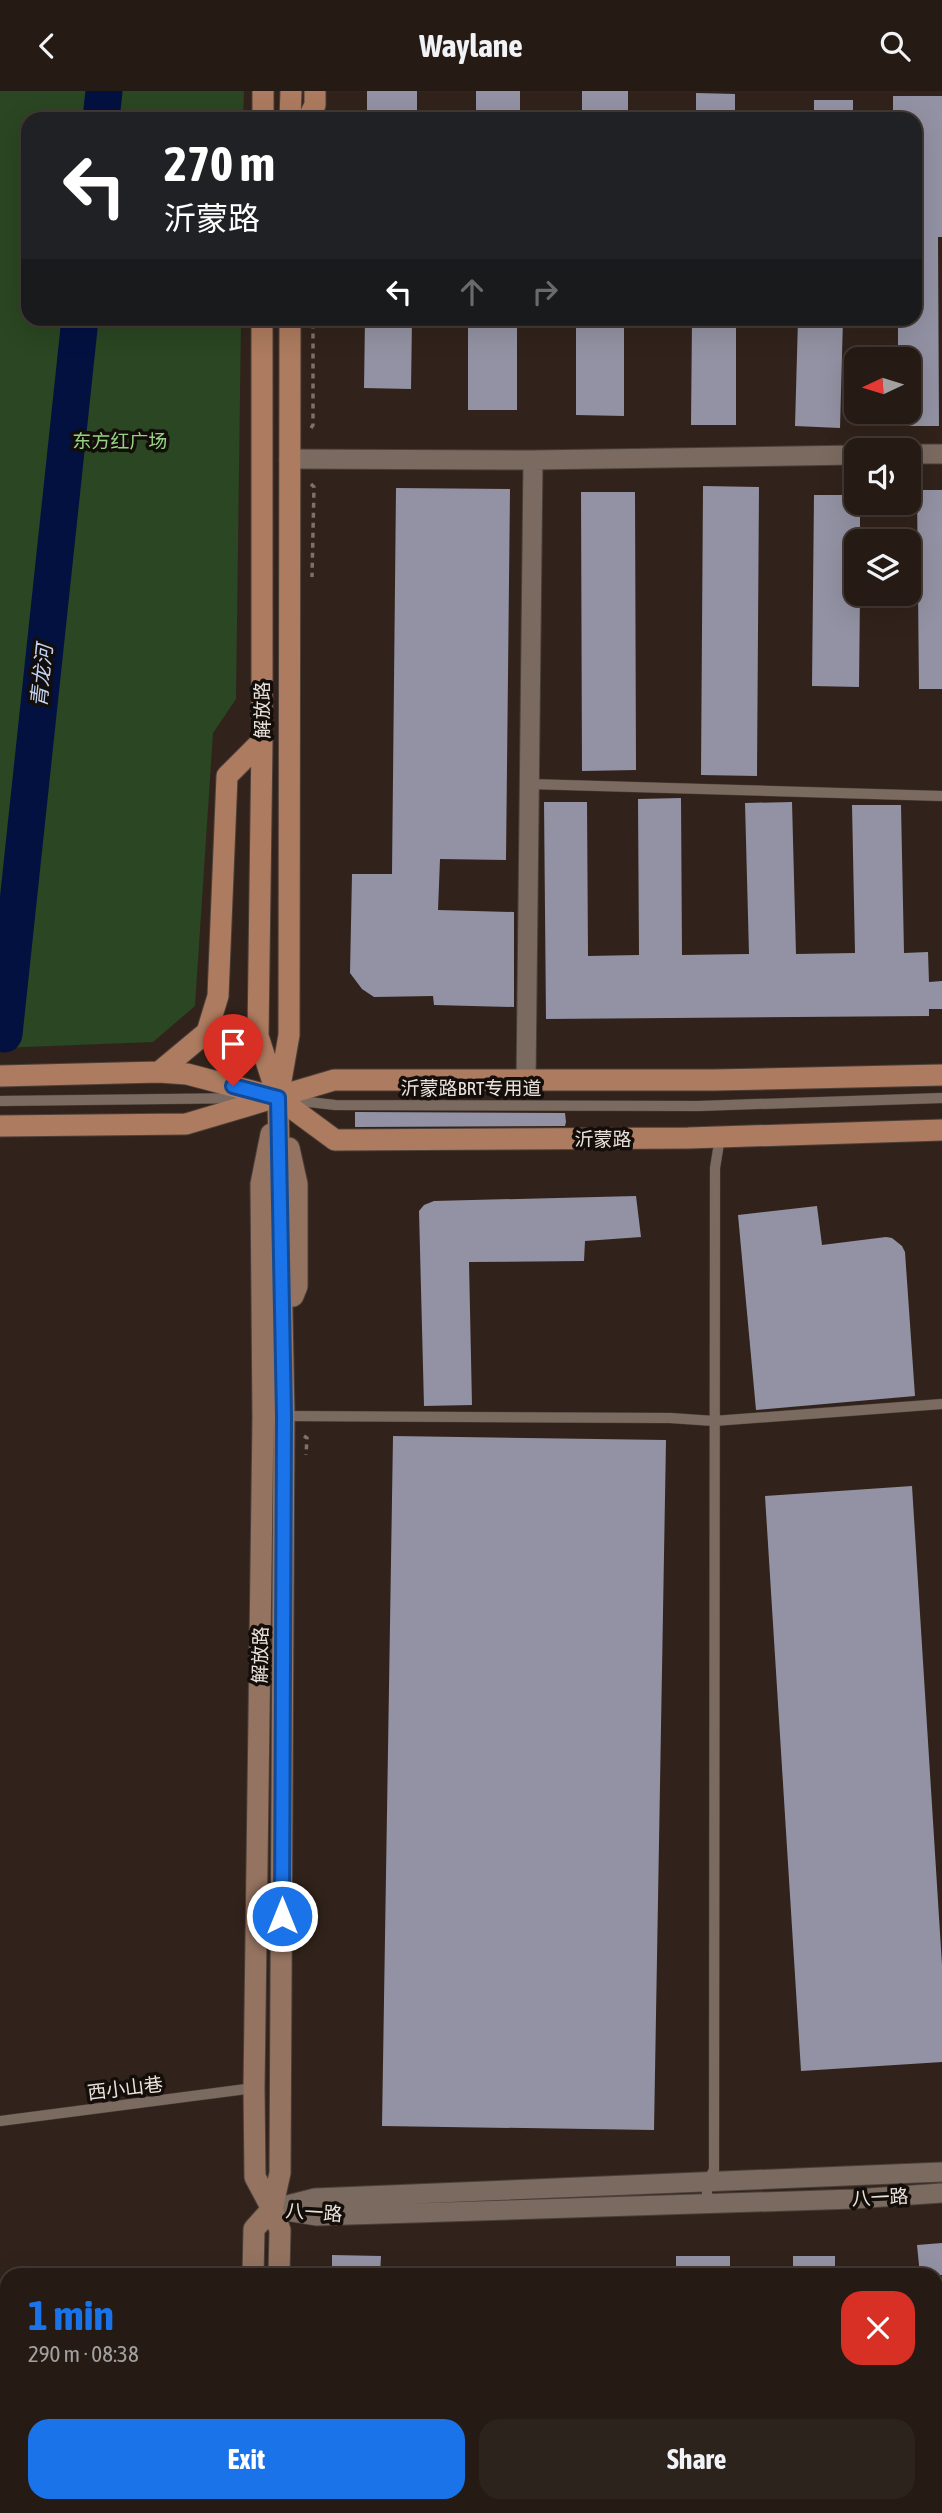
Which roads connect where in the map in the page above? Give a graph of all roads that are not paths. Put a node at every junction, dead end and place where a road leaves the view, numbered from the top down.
1 (263, 91) edge
2 (291, 91) edge
3 (315, 91) edge
4 (263, 112) edge
5 (290, 112) edge
6 (312, 112) edge
7 (262, 326) edge
8 (290, 326) edge
9 (921, 454) edge
10 (942, 454) edge
11 (844, 455) edge
12 (289, 459) junction
13 (533, 460) junction
14 (262, 741) junction
15 (529, 784) junction
16 (942, 796) edge
17 (159, 1073) junction
18 (942, 1075) edge
19 (0, 1076) edge
20 (526, 1081) junction
21 (278, 1098) junction
22 (942, 1098) edge
23 (0, 1101) edge
24 (0, 1126) edge
25 (942, 1130) edge
26 (720, 1137) junction
27 (942, 1404) edge
28 (284, 1416) junction
29 (715, 1421) junction
30 (254, 2088) junction
31 (0, 2121) edge
32 (942, 2172) edge
33 (707, 2182) junction
34 (942, 2193) edge
35 (708, 2203) junction
36 (272, 2209) junction
37 (253, 2268) edge
38 (279, 2268) edge

1 - 4 main road
2 - 5 main road
3 - 6 main road
7 - 14 main road, 解放路
8 - 12 main road, 解放路
9 - 10 street
11 - 13 street
12 - 13 street
12 - 21 main road, 解放路
13 - 15 street
14 - 17 main road
14 - 21 main road, 解放路
15 - 16 lane
15 - 20 street
17 - 19 main road, 沂蒙路
17 - 21 main road, 沂蒙路
18 - 20 main road
20 - 21 main road
21 - 22 lane, 沂蒙路BRT专用道
21 - 23 lane, 沂蒙路BRT专用道
21 - 24 main road
21 - 26 main road, 沂蒙路
21 - 28 main road, 解放路
21 - 30 main road, 解放路
25 - 26 main road, 沂蒙路
26 - 29 lane
27 - 29 lane
28 - 29 lane
28 - 36 main road, 解放路
29 - 33 lane
30 - 31 lane, 西小山巷
30 - 36 main road, 解放路
32 - 33 street, 八一路
33 - 35 lane
33 - 36 street, 八一路
34 - 35 street, 八一路
35 - 36 street, 八一路
36 - 37 main road, 解放路
36 - 38 main road, 解放路

